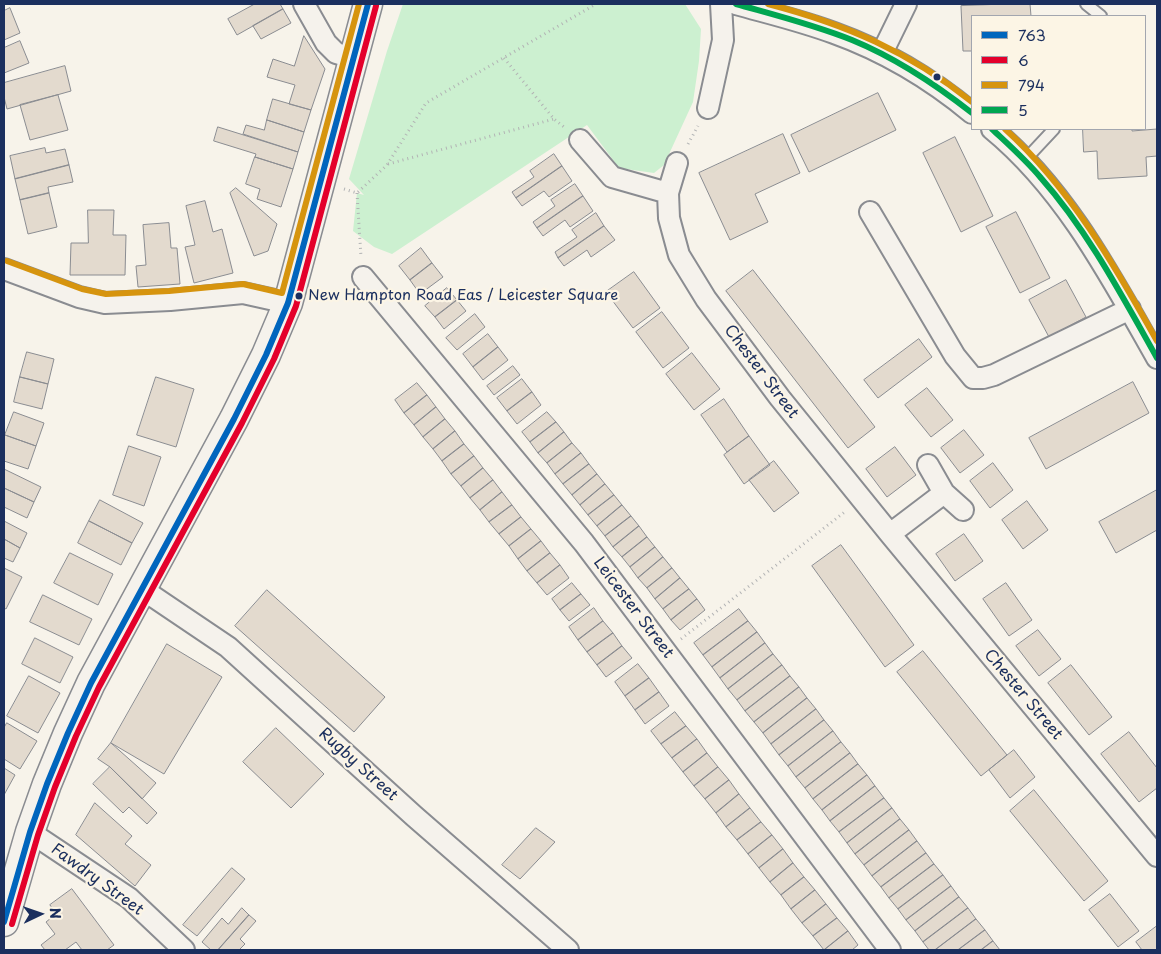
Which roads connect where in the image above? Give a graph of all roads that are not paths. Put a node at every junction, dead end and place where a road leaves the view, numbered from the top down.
1 (304, 4) edge
2 (368, 4) edge
3 (721, 4) edge
4 (736, 4) edge
5 (906, 4) edge
6 (1086, 4) edge
7 (1100, 15) edge
8 (882, 53) junction
9 (353, 58) junction
10 (708, 108) road end
11 (971, 112) edge
12 (993, 130) edge
13 (1053, 130) edge
14 (580, 140) road end
15 (1025, 160) junction
16 (677, 163) road end
17 (668, 193) junction
18 (870, 212) dead end
19 (4, 269) edge
20 (363, 277) road end
21 (288, 303) junction
22 (1130, 309) junction
23 (1157, 358) edge
24 (928, 465) dead end
25 (944, 493) junction
26 (963, 510) dead end
27 (890, 534) junction
28 (142, 589) junction
29 (30, 832) junction
30 (1157, 856) edge
31 (4, 922) edge
32 (184, 950) edge
33 (568, 950) edge
34 (890, 950) edge

1 - 9 street
2 - 9 street
3 - 10 street
4 - 8 street
5 - 8 street
6 - 7 lane
8 - 11 street
9 - 21 street
12 - 15 street
13 - 15 lane
14 - 17 street
15 - 22 street
16 - 17 street, Chester Street
17 - 27 street, Chester Street
18 - 22 street
19 - 21 street
20 - 34 street, Leicester Street
21 - 28 street
22 - 23 street
24 - 25 street
25 - 26 street
25 - 27 street
27 - 30 street, Chester Street
28 - 29 street
28 - 33 street, Rugby Street
29 - 31 street
29 - 32 street, Fawdry Street

